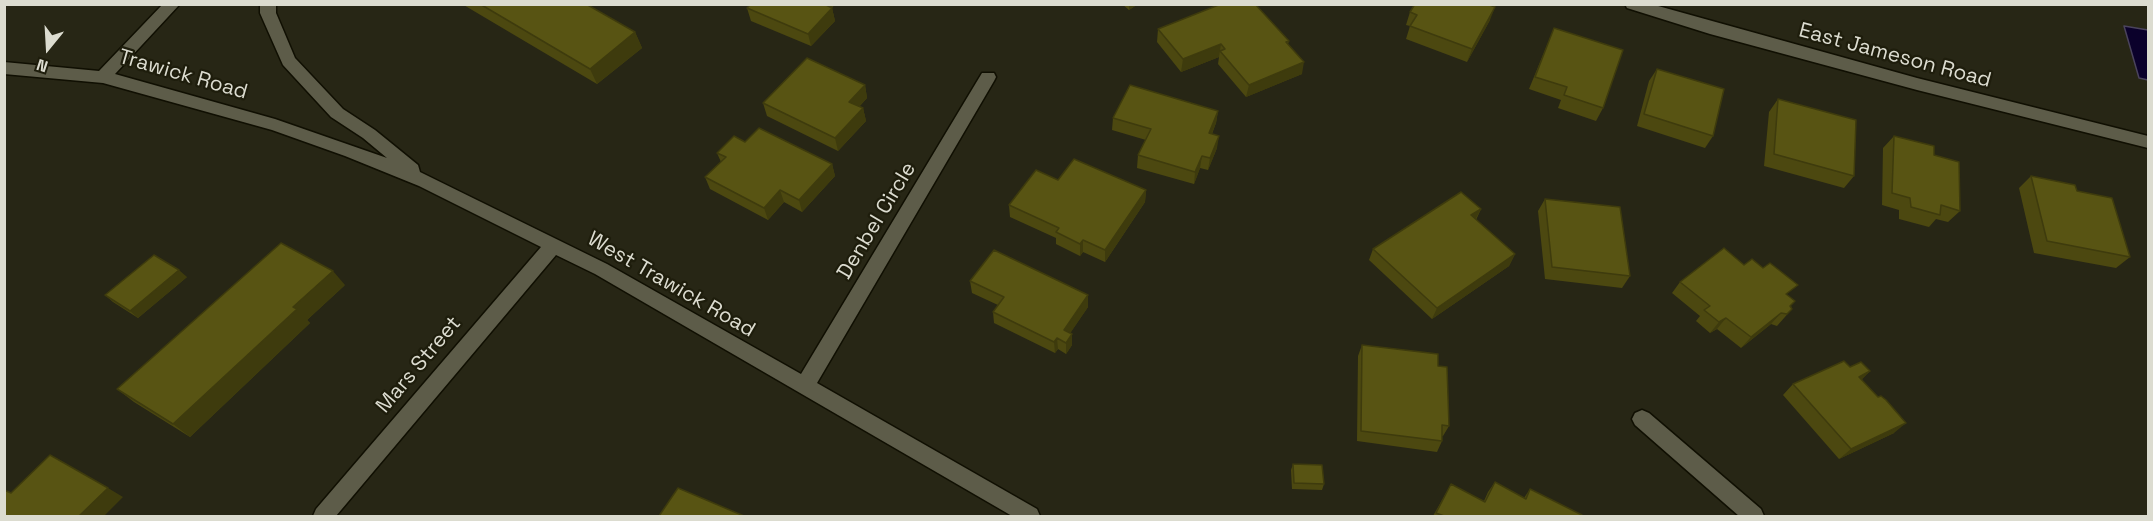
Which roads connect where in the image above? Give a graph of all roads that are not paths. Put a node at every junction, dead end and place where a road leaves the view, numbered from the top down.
1 (173, 4) edge
2 (268, 4) edge
3 (1632, 4) edge
4 (4, 68) edge
5 (103, 77) junction
6 (988, 77) dead end
7 (275, 125) joint
8 (2148, 142) edge
9 (425, 181) junction
10 (554, 245) junction
11 (804, 387) junction
12 (1642, 418) dead end
13 (323, 516) edge
14 (1030, 516) edge
15 (1754, 516) edge

1 - 5 street, Trawick Road
2 - 9 street
3 - 8 street, East Jameson Road
4 - 5 street
5 - 7 street, Trawick Road
6 - 11 street, Denbel Circle
7 - 9 street, West Trawick Road
9 - 10 street, West Trawick Road
10 - 11 street, West Trawick Road
10 - 13 street, Mars Street
11 - 14 street, West Trawick Road
12 - 15 street

